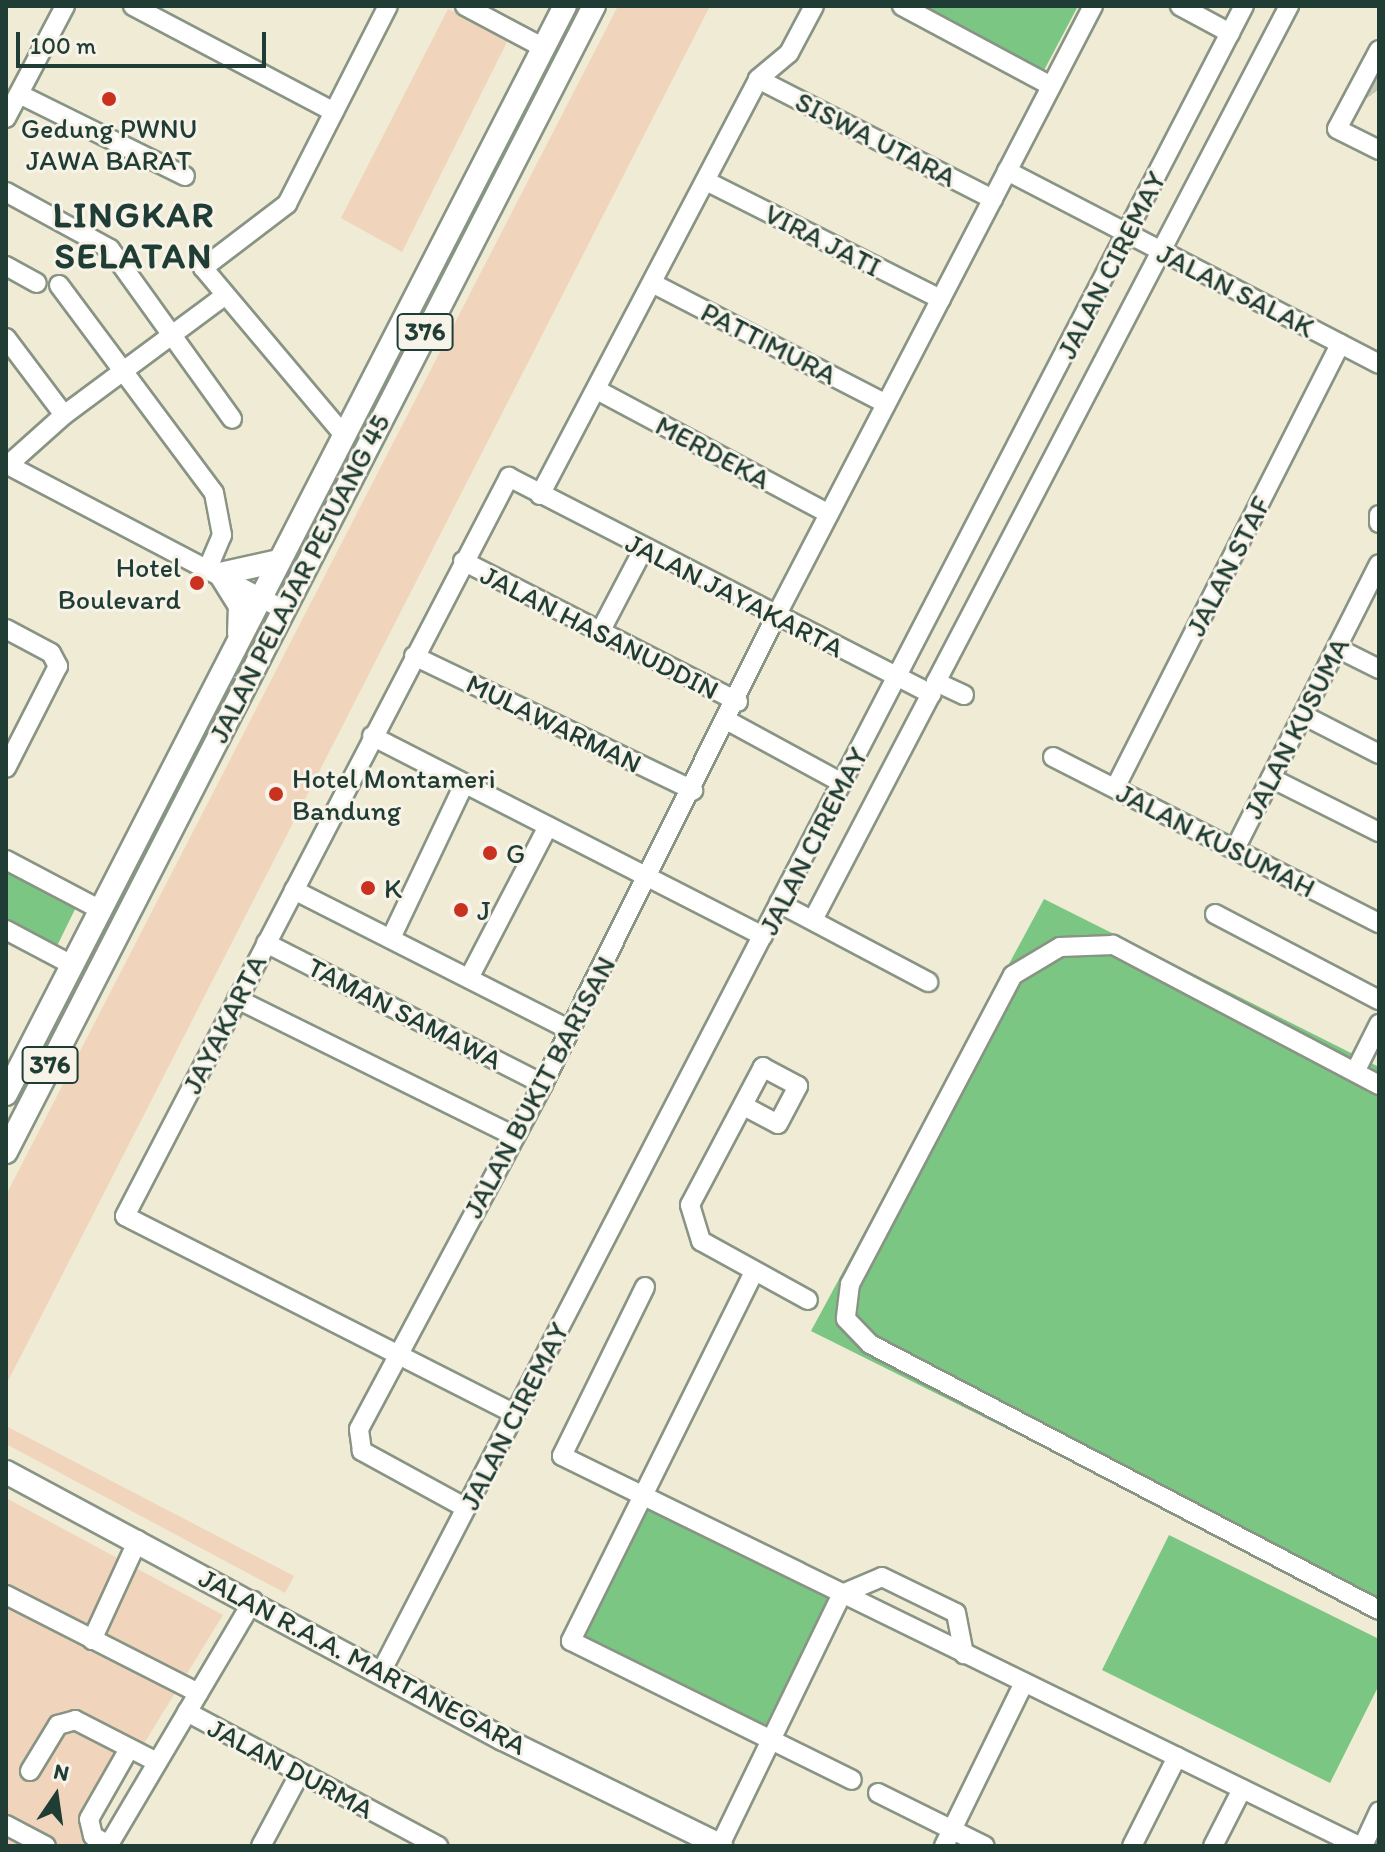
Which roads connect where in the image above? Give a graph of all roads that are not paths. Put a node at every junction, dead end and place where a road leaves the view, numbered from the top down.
1 (65, 6) edge
2 (133, 6) edge
3 (388, 6) edge
4 (465, 6) edge
5 (565, 6) edge
6 (594, 6) edge
7 (814, 6) edge
8 (902, 6) edge
9 (1093, 6) edge
10 (1180, 6) edge
11 (1244, 6) edge
12 (1289, 6) edge
13 (1230, 33) junction
14 (544, 48) junction
15 (1379, 50) edge
16 (758, 79) junction
17 (1051, 86) junction
18 (19, 94) junction
19 (334, 112) junction
20 (6, 118) edge
21 (1379, 150) edge
22 (1007, 171) junction
23 (185, 176) dead end
24 (706, 181) junction
25 (6, 192) edge
26 (993, 199) junction
27 (1127, 234) junction
28 (1161, 251) junction
29 (6, 266) edge
30 (37, 283) dead end
31 (652, 283) junction
32 (59, 285) dead end
33 (224, 296) junction
34 (941, 299) junction
35 (171, 337) junction
36 (6, 338) edge
37 (1340, 344) junction
38 (1379, 364) edge
39 (123, 371) junction
40 (597, 390) junction
41 (886, 404) junction
42 (64, 415) junction
43 (232, 419) dead end
44 (343, 434) junction
45 (7, 465) edge
46 (540, 495) junction
47 (829, 514) junction
48 (1379, 515) edge
49 (1379, 523) edge
50 (644, 548) junction
51 (278, 561) junction
52 (463, 561) junction
53 (1379, 564) edge
54 (214, 571) junction
55 (1374, 588) edge
56 (260, 598) junction
57 (282, 609) junction
58 (776, 616) junction
59 (6, 629) edge
60 (600, 632) junction
61 (237, 642) junction
62 (1337, 648) junction
63 (414, 656) junction
64 (1379, 669) edge
65 (897, 678) junction
66 (931, 694) joint
67 (964, 695) dead end
68 (738, 702) junction
69 (1303, 715) junction
70 (728, 721) junction
71 (372, 736) junction
72 (12, 740) edge
73 (1379, 754) edge
74 (1053, 757) dead end
75 (6, 768) edge
76 (1271, 778) junction
77 (842, 783) junction
78 (464, 784) junction
79 (1115, 788) junction
80 (693, 790) junction
81 (548, 826) junction
82 (1379, 832) edge
83 (1235, 849) junction
84 (6, 860) edge
85 (649, 876) junction
86 (294, 890) junction
87 (779, 903) junction
88 (101, 910) junction
89 (1215, 914) dead end
90 (813, 920) junction
91 (1379, 923) edge
92 (6, 930) edge
93 (763, 936) junction
94 (391, 938) junction
95 (266, 943) junction
96 (72, 965) junction
97 (469, 978) junction
98 (928, 982) dead end
99 (237, 999) junction
100 (1379, 1000) edge
101 (1379, 1024) edge
102 (570, 1030) junction
103 (1355, 1072) junction
104 (543, 1084) junction
105 (1379, 1085) edge
106 (6, 1094) edge
107 (744, 1106) dead end
108 (514, 1136) junction
109 (6, 1152) edge
110 (754, 1272) junction
111 (645, 1287) dead end
112 (808, 1300) dead end
113 (397, 1353) junction
114 (515, 1414) junction
115 (6, 1472) edge
116 (641, 1496) junction
117 (466, 1508) junction
118 (138, 1540) junction
119 (842, 1594) junction
120 (6, 1595) edge
121 (253, 1601) junction
122 (1379, 1610) edge
123 (92, 1640) junction
124 (964, 1654) junction
125 (380, 1674) junction
126 (1024, 1683) junction
127 (198, 1693) junction
128 (187, 1712) junction
129 (772, 1741) junction
130 (129, 1749) junction
131 (1177, 1757) junction
132 (157, 1762) junction
133 (30, 1771) dead end
134 (300, 1773) junction
135 (852, 1780) dead end
136 (1242, 1789) junction
137 (878, 1793) dead end
138 (1379, 1812) edge
139 (6, 1825) edge
140 (948, 1838) edge
141 (263, 1845) edge
142 (435, 1845) edge
143 (46, 1846) edge
144 (108, 1846) edge
145 (721, 1846) edge
146 (985, 1846) edge
147 (1132, 1846) edge
148 (1213, 1846) edge
149 (1361, 1846) edge

1 - 18 street
2 - 19 street
3 - 19 street
4 - 14 street
5 - 14 main road, JALAN PELAJAR PEJUANG 45 / 376
6 - 57 main road, JALAN PELAJAR PEJUANG 45 / 376
7 - 16 street
8 - 17 street
9 - 17 street, JALAN BUKIT BARISAN
10 - 13 street
11 - 13 street, JALAN CIREMAY
12 - 28 street, JALAN CIREMAY
13 - 27 street, JALAN CIREMAY
14 - 44 main road, JALAN PELAJAR PEJUANG 45 / 376
15 - 21 street
16 - 24 street
16 - 26 street, SISWA UTARA
17 - 22 street, JALAN BUKIT BARISAN
18 - 20 street
18 - 23 street
19 - 33 street
22 - 26 street, JALAN BUKIT BARISAN
22 - 27 street, JALAN SALAK
24 - 31 street
24 - 34 street, VIRA JATI
25 - 35 street
26 - 34 street, JALAN BUKIT BARISAN
27 - 28 street, JALAN SALAK
27 - 65 street, JALAN CIREMAY
28 - 37 street, JALAN SALAK
28 - 67 street, JALAN CIREMAY
29 - 30 street
31 - 40 street
31 - 41 street, PATTIMURA
32 - 39 street
33 - 35 street
33 - 44 street
34 - 41 street, JALAN BUKIT BARISAN
35 - 39 street
35 - 43 street
36 - 42 street
37 - 38 street, JALAN SALAK
37 - 79 street, JALAN STAF
39 - 42 street
39 - 54 street
40 - 46 street
40 - 47 street, MERDEKA
41 - 47 street, JALAN BUKIT BARISAN
42 - 45 street
44 - 51 main road, JALAN PELAJAR PEJUANG 45 / 376
45 - 54 street
46 - 50 street, JALAN JAYAKARTA
46 - 52 street, JAYAKARTA
47 - 58 street, JALAN BUKIT BARISAN
48 - 49 street
50 - 58 street, JALAN JAYAKARTA
50 - 60 street
51 - 54 main road
51 - 56 main road, JALAN PELAJAR PEJUANG 45 / 376
52 - 60 street, JALAN HASANUDDIN
52 - 63 street, JAYAKARTA
53 - 55 street, JALAN KUSUMA
54 - 56 street
54 - 61 main road
55 - 62 street, JALAN KUSUMA
56 - 57 street
56 - 61 main road, JALAN PELAJAR PEJUANG 45 / 376
57 - 109 main road, JALAN PELAJAR PEJUANG 45 / 376
58 - 65 street, JALAN JAYAKARTA
58 - 68 street, JALAN BUKIT BARISAN
59 - 72 street
60 - 68 street, JALAN HASANUDDIN
61 - 88 main road, JALAN PELAJAR PEJUANG 45 / 376
62 - 64 street
62 - 69 street, JALAN KUSUMA
63 - 71 street, JAYAKARTA
63 - 80 street, MULAWARMAN
65 - 66 street, JALAN JAYAKARTA
65 - 77 street, JALAN CIREMAY
66 - 90 street, JALAN CIREMAY
68 - 70 street, JALAN BUKIT BARISAN
69 - 73 street
69 - 76 street, JALAN KUSUMA
70 - 77 street
70 - 80 street, JALAN BUKIT BARISAN
71 - 78 street
71 - 86 street, JAYAKARTA
72 - 75 street
74 - 79 street, JALAN KUSUMAH
76 - 82 street
76 - 83 street, JALAN KUSUMA
77 - 87 street, JALAN CIREMAY
78 - 81 street
78 - 94 street
79 - 83 street, JALAN KUSUMAH
80 - 85 street, JALAN BUKIT BARISAN
81 - 85 street
81 - 97 street
83 - 91 street, JALAN KUSUMAH
84 - 88 street
85 - 93 street
85 - 102 street, JALAN BUKIT BARISAN
86 - 94 street
86 - 95 street, JAYAKARTA
87 - 90 street
87 - 93 street, JALAN CIREMAY
88 - 96 main road, JALAN PELAJAR PEJUANG 45 / 376
89 - 100 street
90 - 98 street
92 - 96 street
93 - 114 street, JALAN CIREMAY
94 - 97 street
95 - 99 street, JAYAKARTA
95 - 104 street, TAMAN SAMAWA
96 - 106 main road, JALAN PELAJAR PEJUANG 45 / 376
97 - 102 street
99 - 108 street
99 - 113 street, JAYAKARTA
101 - 103 street
102 - 104 street, JALAN BUKIT BARISAN
103 - 105 street
103 - 122 street
104 - 108 street, JALAN BUKIT BARISAN
107 - 110 street
108 - 113 street, JALAN BUKIT BARISAN
110 - 112 street
110 - 116 street
111 - 116 street
113 - 114 street, JAYAKARTA
113 - 117 street, JALAN BUKIT BARISAN
114 - 117 street, JALAN CIREMAY
115 - 118 main road, JALAN R.A.A. MARTANEGARA
116 - 119 street
116 - 129 street
117 - 125 street, JALAN CIREMAY
118 - 121 main road, JALAN R.A.A. MARTANEGARA
118 - 123 street
119 - 124 street
119 - 124 street
119 - 129 street
120 - 123 street
121 - 125 main road, JALAN R.A.A. MARTANEGARA
121 - 127 street
123 - 127 street
124 - 126 street
125 - 145 main road, JALAN R.A.A. MARTANEGARA
126 - 131 street
126 - 140 street
127 - 128 street
128 - 132 street
128 - 134 street, JALAN DURMA
129 - 135 street
129 - 145 street
130 - 132 street
130 - 133 street
130 - 144 street
131 - 136 street
131 - 147 street
132 - 144 street
134 - 141 street
134 - 142 street, JALAN DURMA
136 - 148 street
136 - 149 street
137 - 140 street
138 - 149 street
139 - 143 street
140 - 146 street

